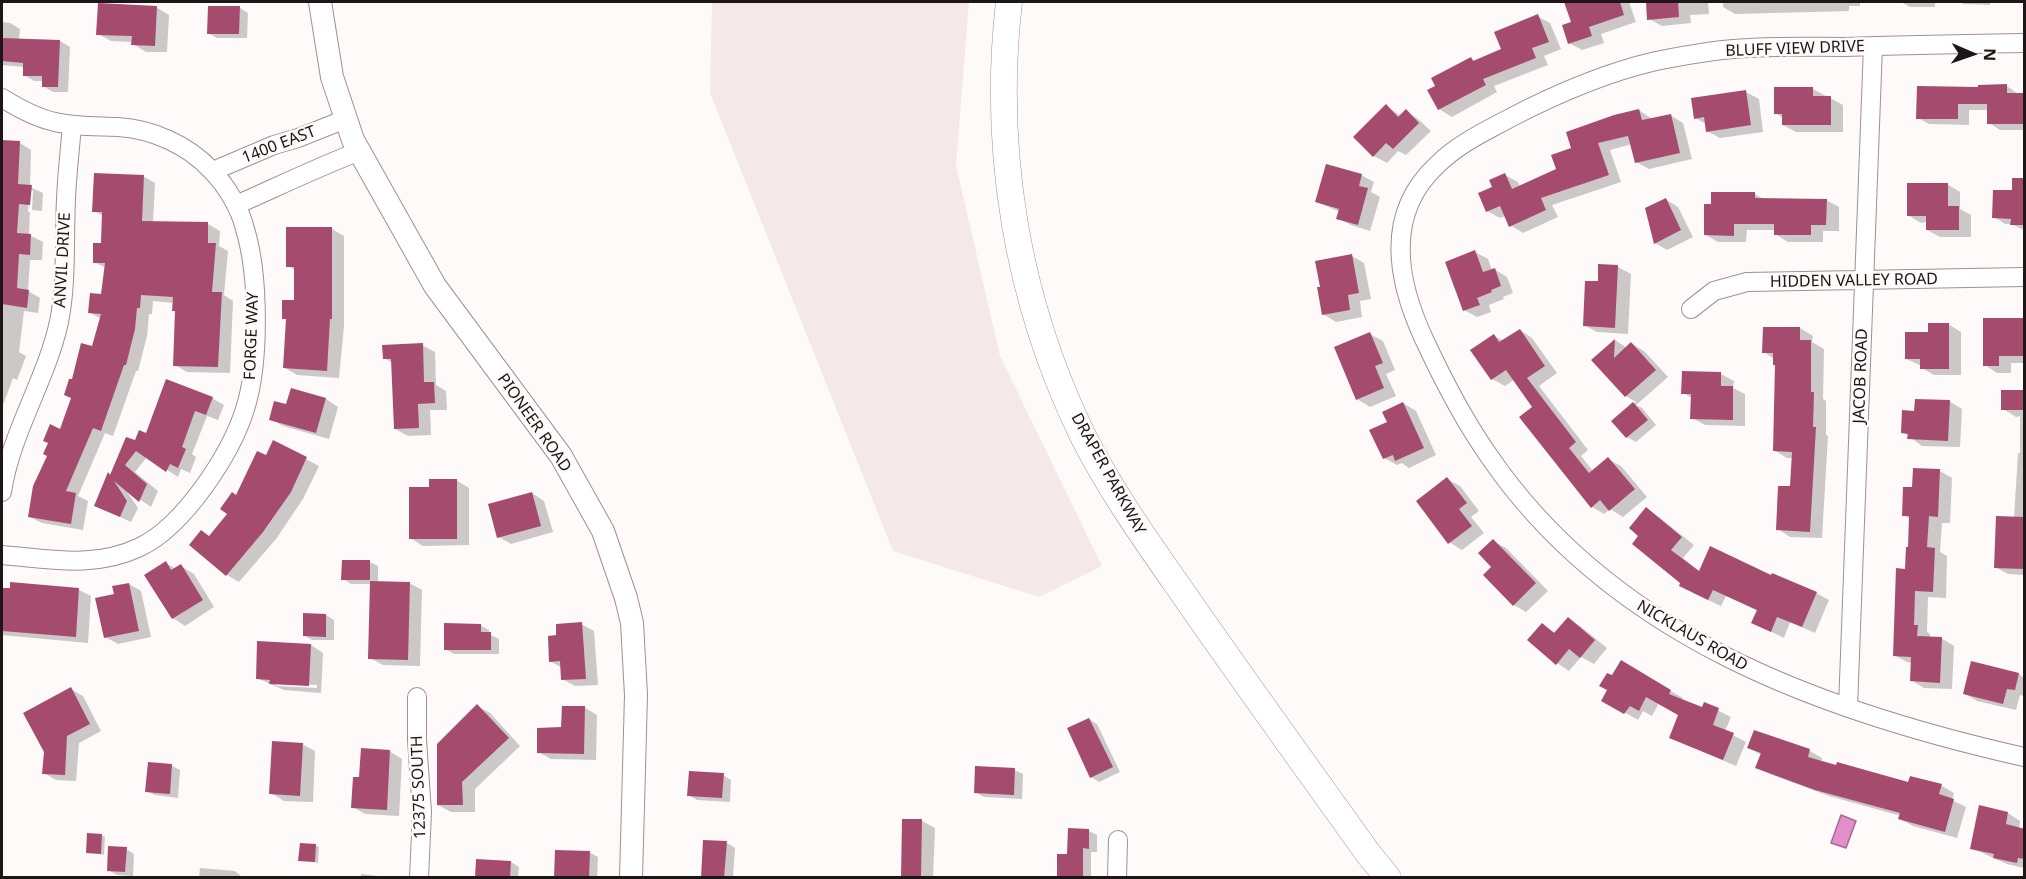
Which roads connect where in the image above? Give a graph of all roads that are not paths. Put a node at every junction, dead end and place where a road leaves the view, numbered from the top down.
1 (320, 2) edge
2 (1009, 2) edge
3 (2025, 43) edge
4 (1873, 46) junction
5 (2, 98) edge
6 (346, 119) junction
7 (72, 125) junction
8 (360, 151) junction
9 (213, 171) junction
10 (236, 205) junction
11 (1405, 216) joint
12 (2025, 277) edge
13 (1865, 281) junction
14 (1691, 309) dead end
15 (2, 492) edge
16 (2, 555) edge
17 (417, 697) dead end
18 (1848, 707) junction
19 (2025, 757) edge
20 (1118, 840) dead end
21 (419, 878) edge
22 (631, 878) edge
23 (1117, 878) edge
24 (1388, 878) edge

1 - 6 street, PIONEER ROAD
2 - 24 main road, DRAPER PARKWAY
3 - 4 street, BLUFF VIEW DRIVE
4 - 11 street, BLUFF VIEW DRIVE
4 - 13 street, JACOB ROAD
5 - 7 street, FORGE WAY
6 - 8 street, PIONEER ROAD
6 - 9 street, 1400 EAST
7 - 9 street, FORGE WAY
7 - 15 street, ANVIL DRIVE
8 - 10 street, 1400 EAST
8 - 22 street, PIONEER ROAD
9 - 10 street, FORGE WAY
10 - 16 street, FORGE WAY
11 - 18 street, NICKLAUS ROAD
12 - 13 street, HIDDEN VALLEY ROAD
13 - 14 street, HIDDEN VALLEY ROAD
13 - 18 street, JACOB ROAD
17 - 21 street, 12375 SOUTH
18 - 19 street, NICKLAUS ROAD
20 - 23 street

